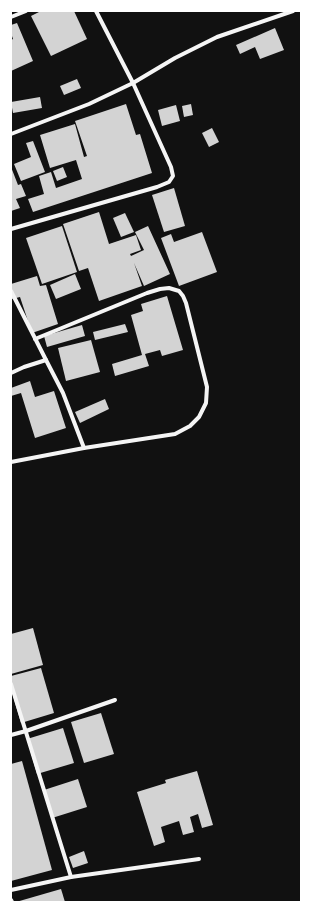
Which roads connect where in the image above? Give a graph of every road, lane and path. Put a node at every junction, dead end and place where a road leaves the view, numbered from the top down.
1 (26, 11) edge
2 (96, 11) edge
3 (293, 11) edge
4 (11, 17) edge
5 (133, 83) junction
6 (11, 134) edge
7 (11, 229) edge
8 (11, 291) edge
9 (35, 339) junction
10 (46, 360) junction
11 (11, 373) edge
12 (84, 448) junction
13 (11, 462) edge
14 (11, 684) edge
15 (115, 700) dead end
16 (26, 732) junction
17 (11, 735) edge
18 (199, 859) dead end
19 (70, 877) junction
20 (11, 890) edge

1 - 4 street
2 - 5 street
3 - 5 street
5 - 6 street
5 - 7 street
8 - 9 street
9 - 10 street
9 - 12 street
10 - 11 street
10 - 12 street
12 - 13 street
14 - 16 street
15 - 16 street
16 - 17 street
16 - 19 street
18 - 19 street
19 - 20 street

